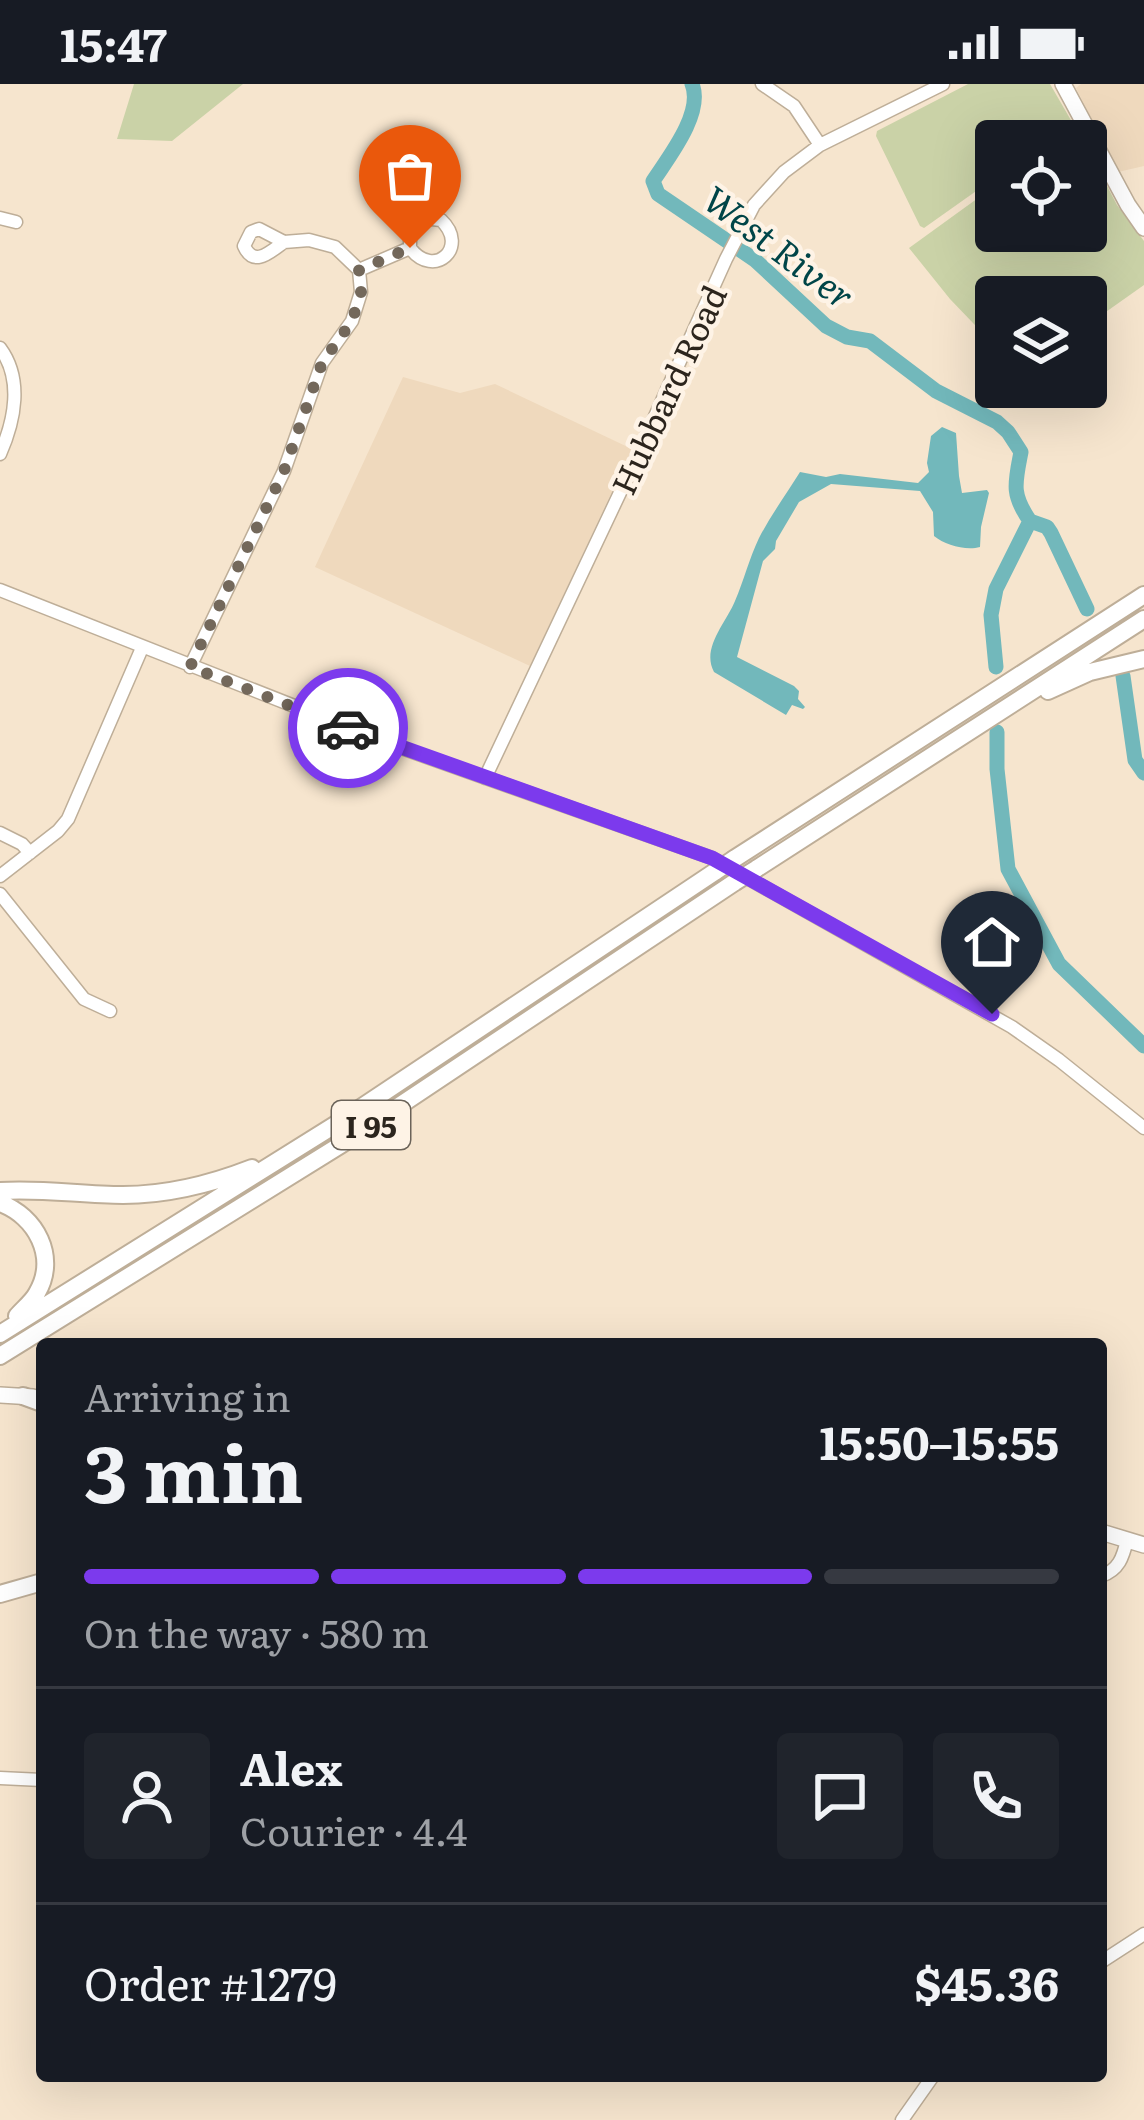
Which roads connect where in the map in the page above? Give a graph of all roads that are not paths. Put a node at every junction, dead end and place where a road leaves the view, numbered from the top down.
1 (762, 84) edge
2 (943, 84) edge
3 (1063, 84) edge
4 (820, 145) junction
5 (0, 218) edge
6 (16, 222) dead end
7 (1144, 228) edge
8 (284, 242) dead end
9 (410, 248) dead end
10 (359, 270) junction
11 (0, 348) edge
12 (0, 454) edge
13 (0, 590) edge
14 (1144, 591) edge
15 (1144, 619) edge
16 (142, 648) junction
17 (1144, 659) edge
18 (190, 667) junction
19 (957, 740) junction
20 (485, 778) junction
21 (0, 833) edge
22 (30, 853) junction
23 (0, 876) edge
24 (0, 894) edge
25 (110, 1011) dead end
26 (338, 1123) junction
27 (1144, 1128) edge
28 (0, 1191) edge
29 (0, 1204) edge
30 (0, 1331) edge
31 (0, 1356) edge
32 (0, 1395) edge
33 (36, 1399) edge
34 (1107, 1534) edge
35 (1127, 1540) junction
36 (1144, 1545) edge
37 (1107, 1573) edge
38 (36, 1580) edge
39 (0, 1590) edge
40 (0, 1778) edge
41 (36, 1780) edge
42 (1144, 1934) edge
43 (1107, 1958) edge
44 (928, 2082) edge
45 (902, 2120) edge

1 - 4 street
2 - 4 street, Hubbard Road
3 - 7 main road
4 - 20 street, Hubbard Road
5 - 6 street
8 - 10 street
9 - 10 street
10 - 18 street
11 - 12 street
13 - 16 street
14 - 26 highway, I 95, bridge
15 - 19 highway, I 95
16 - 18 street
16 - 22 street
17 - 19 highway
18 - 20 street
19 - 31 highway, I 95, bridge
20 - 27 street
21 - 22 street
22 - 23 street
24 - 25 street
26 - 28 highway
26 - 30 highway, I 95
29 - 30 highway
32 - 33 main road
34 - 35 main road
35 - 36 main road
35 - 37 street
38 - 39 highway
40 - 41 street
42 - 43 street
44 - 45 street

